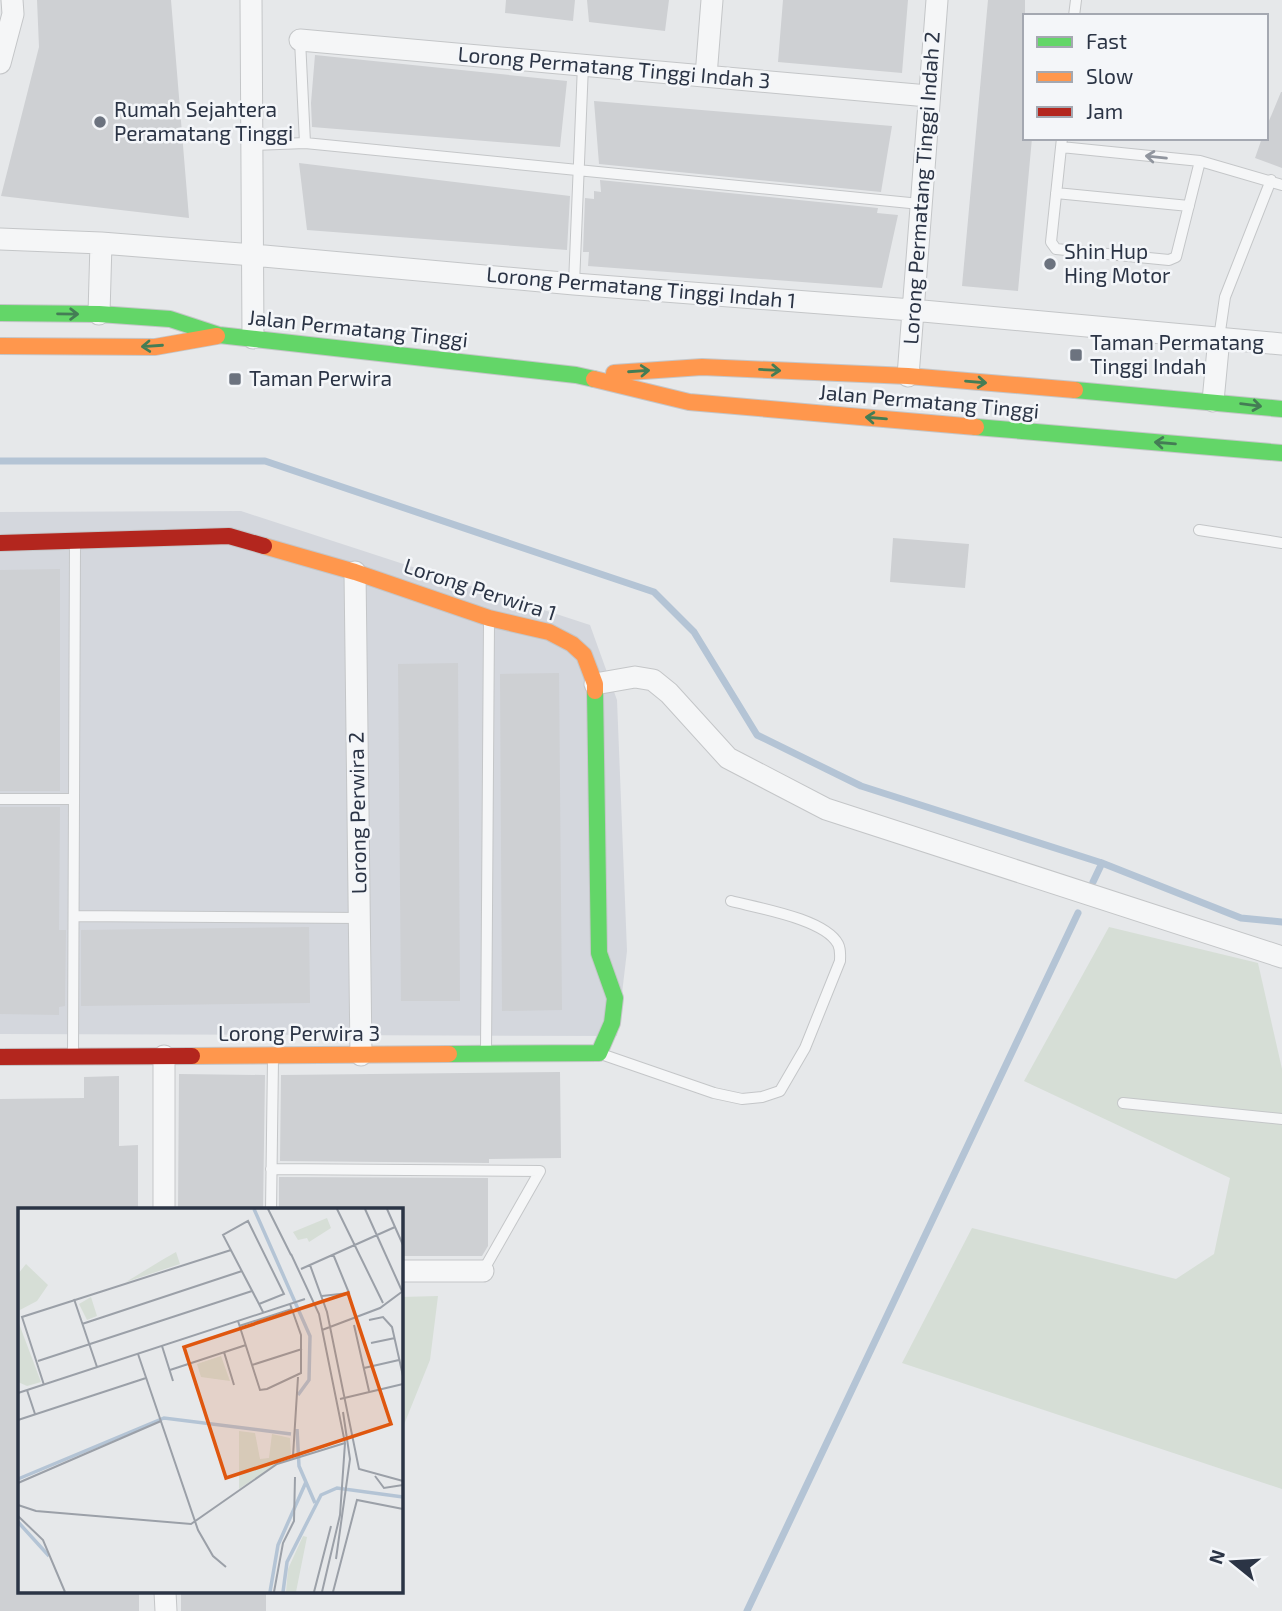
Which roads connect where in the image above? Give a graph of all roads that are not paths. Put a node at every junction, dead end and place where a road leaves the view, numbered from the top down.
1 (12, 0) edge
2 (251, 0) edge
3 (712, 0) edge
4 (937, 0) edge
5 (300, 40) joint
6 (0, 63) edge
7 (583, 65) junction
8 (706, 76) junction
9 (928, 96) junction
10 (1062, 143) edge
11 (305, 144) junction
12 (252, 145) junction
13 (1200, 161) junction
14 (577, 171) junction
15 (1271, 180) junction
16 (1282, 185) edge
17 (1056, 193) junction
18 (920, 204) junction
19 (1189, 206) junction
20 (0, 239) edge
21 (101, 243) junction
22 (253, 255) junction
23 (574, 284) junction
24 (912, 310) junction
25 (0, 313) edge
26 (99, 314) junction
27 (219, 335) junction
28 (253, 338) junction
29 (1219, 338) junction
30 (1282, 344) edge
31 (0, 346) edge
32 (576, 375) junction
33 (912, 390) junction
34 (1213, 401) junction
35 (1282, 409) edge
36 (944, 424) junction
37 (1282, 453) edge
38 (1199, 530) dead end
39 (75, 541) junction
40 (0, 543) edge
41 (1282, 543) edge
42 (355, 572) junction
43 (489, 618) junction
44 (595, 684) junction
45 (74, 799) junction
46 (0, 800) edge
47 (731, 901) dead end
48 (74, 916) junction
49 (359, 918) junction
50 (1282, 957) edge
51 (486, 1054) junction
52 (599, 1054) junction
53 (273, 1055) junction
54 (361, 1055) junction
55 (164, 1056) junction
56 (0, 1057) edge
57 (73, 1057) junction
58 (1123, 1102) dead end
59 (1282, 1119) edge
60 (271, 1169) junction
61 (164, 1208) edge
62 (271, 1208) edge
63 (402, 1271) edge
64 (483, 1271) joint

1 - 6 street
2 - 12 street
3 - 8 street
4 - 9 street, Lorong Permatang Tinggi Indah 2
5 - 7 street, Lorong Permatang Tinggi Indah 3
5 - 11 lane
7 - 8 street, Lorong Permatang Tinggi Indah 3
7 - 14 lane
8 - 9 street, Lorong Permatang Tinggi Indah 3
9 - 18 street, Lorong Permatang Tinggi Indah 2
13 -> 10 lane
10 - 17 lane
11 - 12 lane
11 - 14 lane
12 - 22 street
13 - 15 lane
13 - 19 lane
14 - 18 lane
14 - 23 lane
15 - 16 lane
15 - 29 lane
17 - 19 lane
17 - 19 lane
18 - 24 street, Lorong Permatang Tinggi Indah 2
20 - 21 street, Lorong Permatang Tinggi Indah 1
21 - 22 street, Lorong Permatang Tinggi Indah 1
21 - 26 street
22 - 23 street, Lorong Permatang Tinggi Indah 1
22 - 28 street
23 - 24 street, Lorong Permatang Tinggi Indah 1
24 - 29 street, Lorong Permatang Tinggi Indah 1
24 - 33 street, Lorong Permatang Tinggi Indah 2
25 -> 26 main road, Jalan Permatang Tinggi
26 - 27 main road, Jalan Permatang Tinggi
27 - 28 main road, Jalan Permatang Tinggi
27 -> 31 main road, Jalan Permatang Tinggi
28 - 32 main road, Jalan Permatang Tinggi
29 - 30 street, Lorong Permatang Tinggi Indah 1
29 - 34 street
32 -> 33 main road, Jalan Permatang Tinggi
36 -> 32 main road, Jalan Permatang Tinggi
33 -> 34 main road, Jalan Permatang Tinggi
33 - 36 main road
34 -> 35 main road, Jalan Permatang Tinggi
37 -> 36 main road, Jalan Permatang Tinggi
38 - 41 lane
39 - 40 main road, Lorong Perwira 1
39 - 42 main road, Lorong Perwira 1
39 - 45 lane
42 - 43 main road, Lorong Perwira 1
42 - 49 street, Lorong Perwira 2
43 - 44 main road, Lorong Perwira 1
43 - 51 lane
44 - 50 street
44 - 52 main road, Lorong Perwira 1
45 - 46 lane
45 - 48 lane
47 - 52 lane
48 - 49 lane
48 - 57 lane
49 - 54 street, Lorong Perwira 2
51 - 52 main road, Lorong Perwira 3
51 - 54 main road, Lorong Perwira 3
53 - 54 main road, Lorong Perwira 3
53 - 55 main road, Lorong Perwira 3
53 - 60 lane
55 - 57 main road, Lorong Perwira 3
55 - 61 street
56 - 57 main road, Lorong Perwira 3
58 - 59 lane
60 - 62 lane
60 - 64 lane
63 - 64 street

